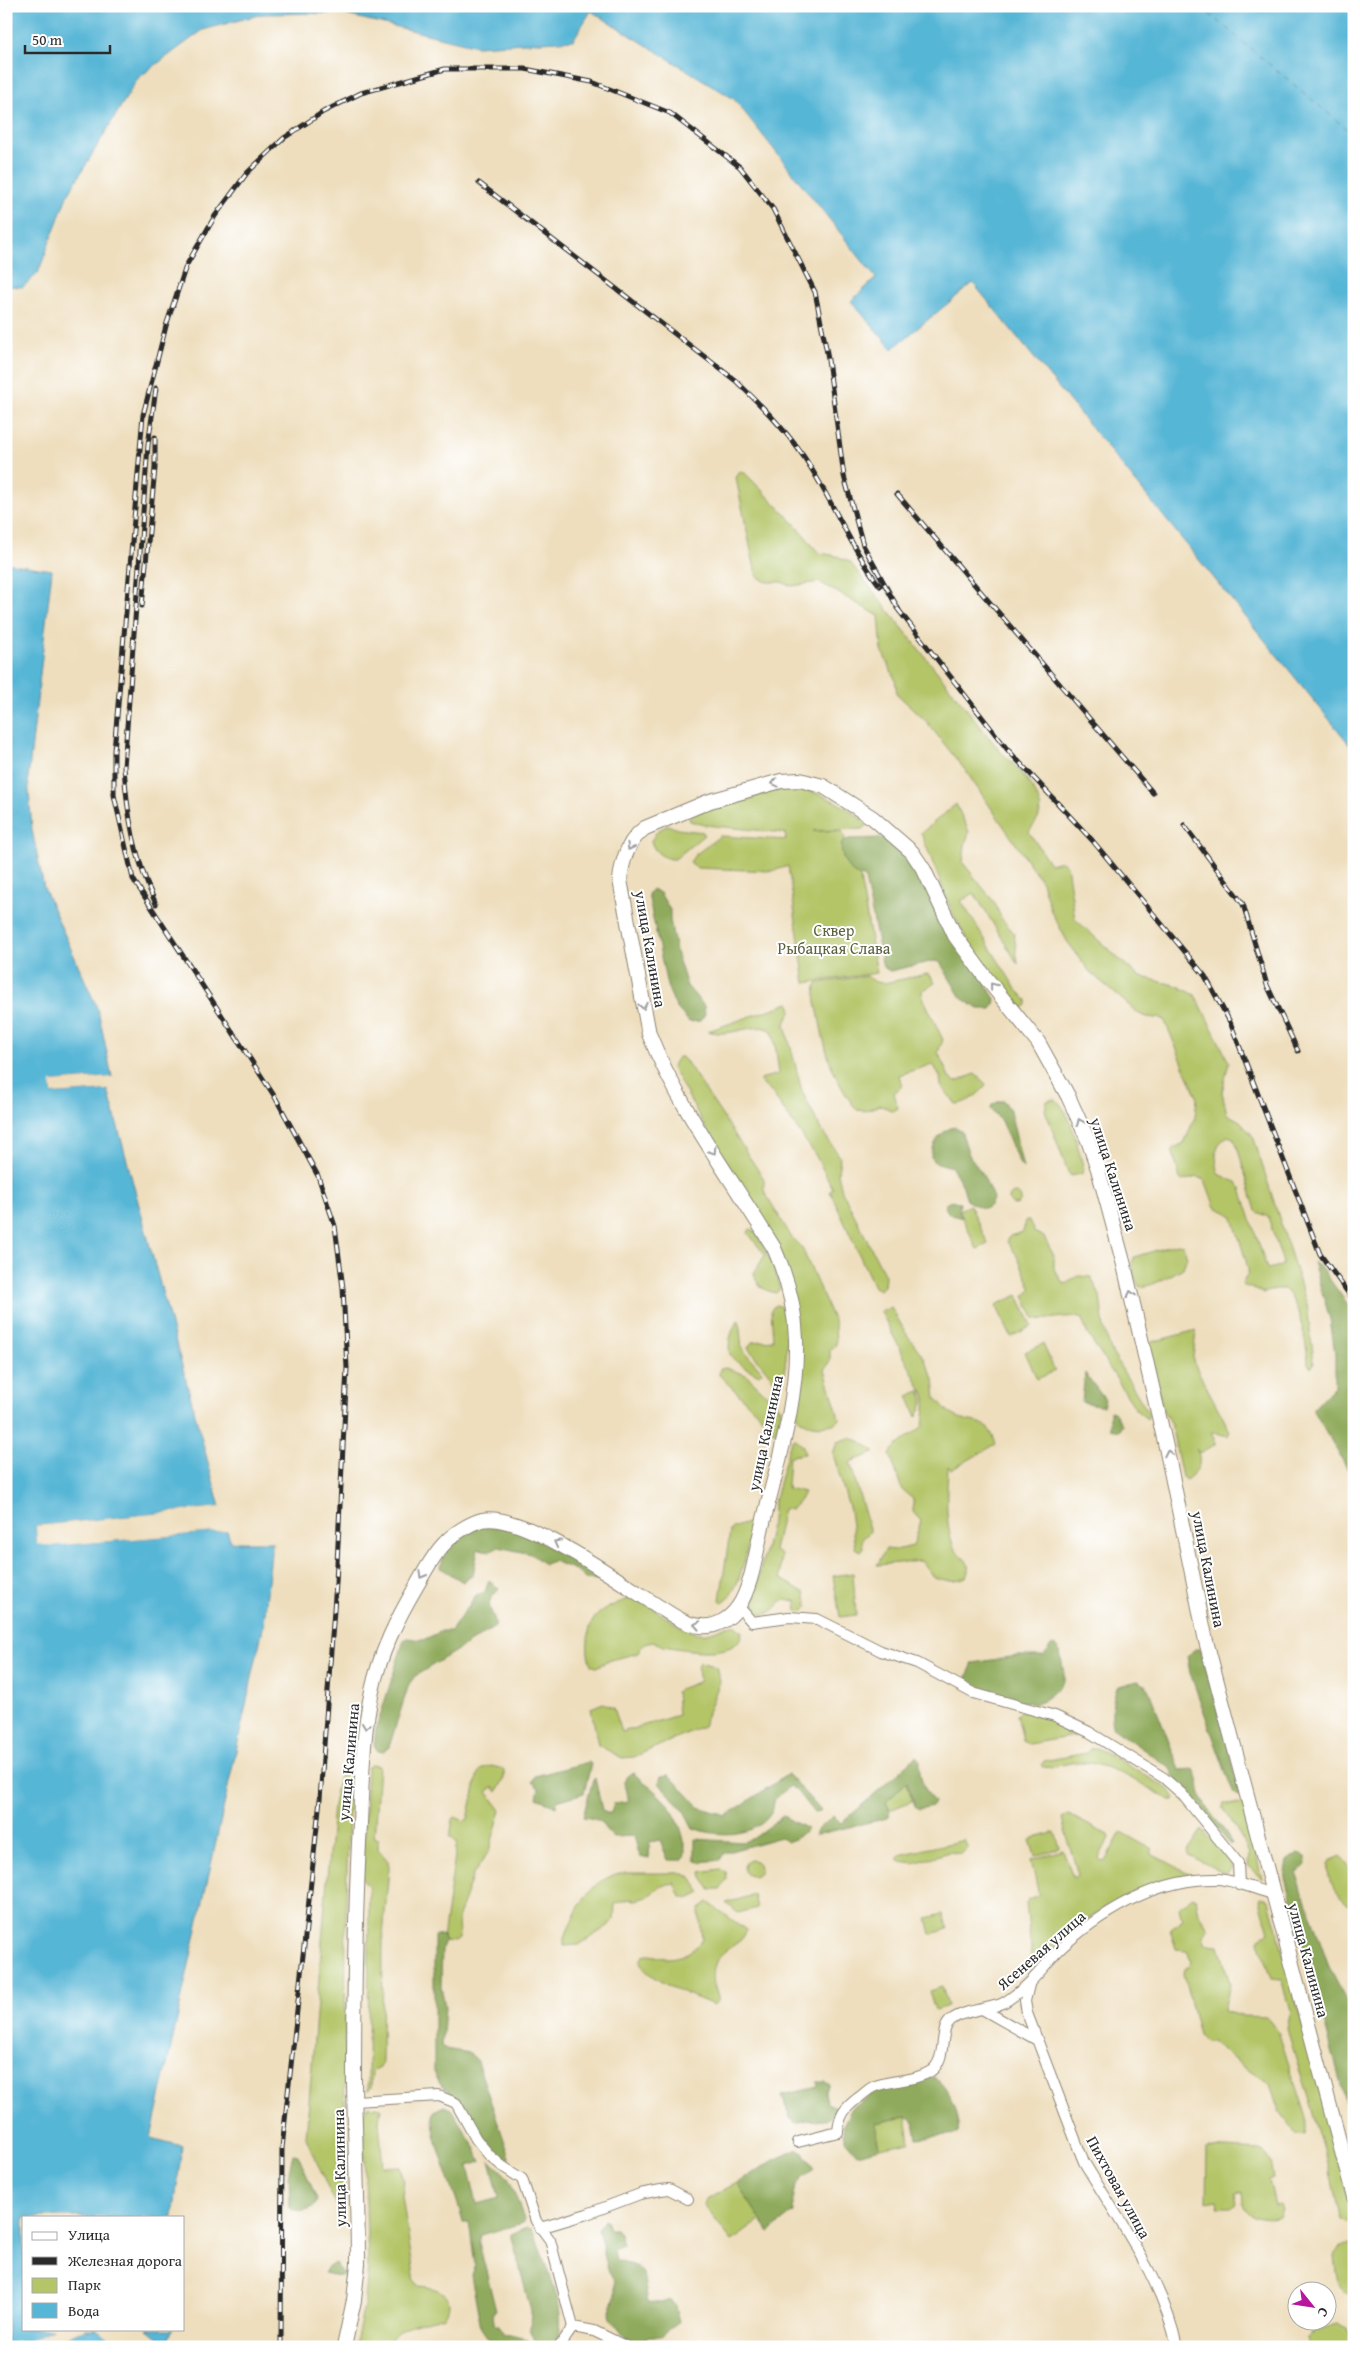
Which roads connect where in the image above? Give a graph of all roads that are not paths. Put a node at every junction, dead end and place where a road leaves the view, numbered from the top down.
1 (738, 1607) junction
2 (1239, 1885) junction
3 (1273, 1894) junction
4 (1029, 1984) junction
5 (982, 2010) junction
6 (1037, 2040) junction
7 (355, 2102) junction
8 (798, 2142) dead end
9 (1354, 2197) edge
10 (688, 2199) dead end
11 (540, 2228) junction
12 (572, 2327) junction
13 (344, 2347) edge
14 (559, 2347) edge
15 (627, 2347) edge
16 (1177, 2347) edge

1 - 2 street
3 -> 1 main road, улица Калинина
1 -> 7 main road, улица Калинина
2 - 3 street, Ясеневая улица
2 - 4 street, Ясеневая улица
3 - 9 main road, улица Калинина
4 - 5 street, Ясеневая улица
4 - 6 street, Пихтовая улица
5 - 6 street
5 - 8 street, Ясеневая улица
6 - 16 street, Пихтовая улица
7 - 11 street
7 - 13 main road, улица Калинина
10 - 11 street
11 - 12 street
12 - 14 street
12 - 15 street

